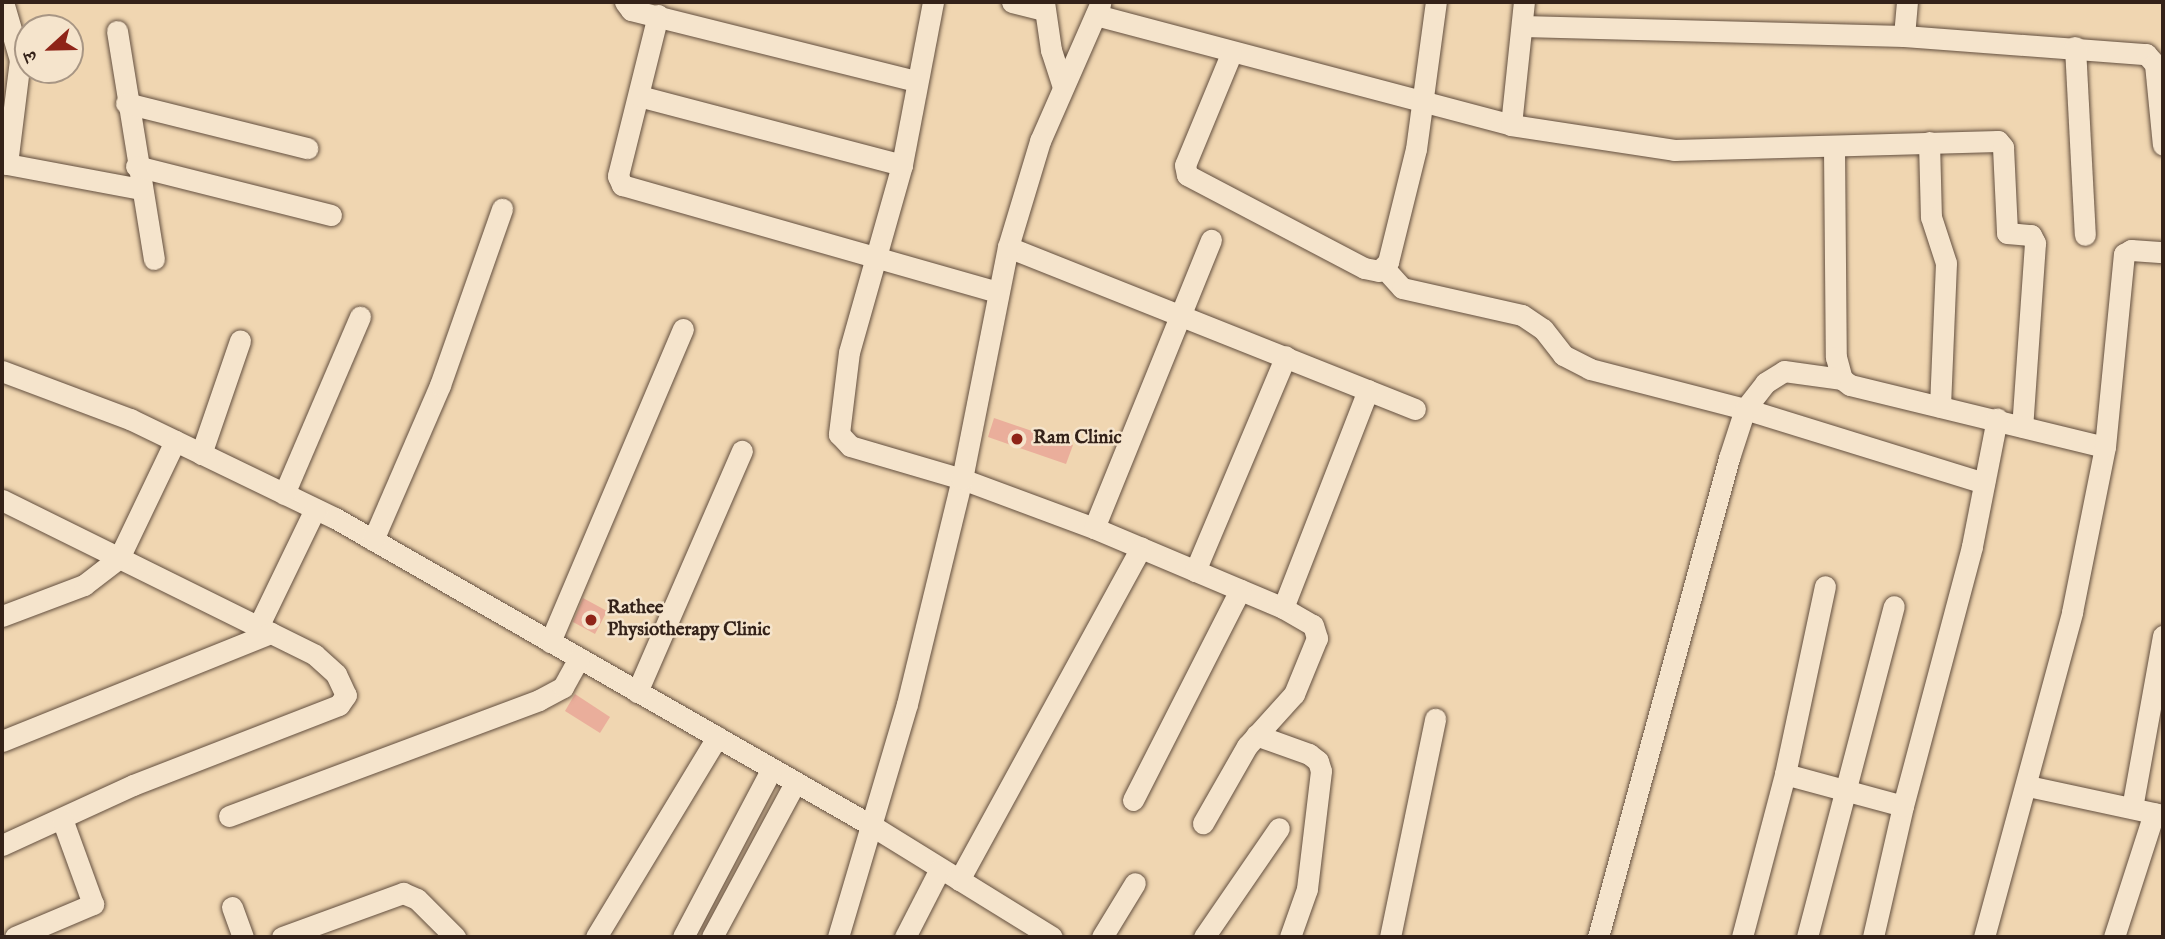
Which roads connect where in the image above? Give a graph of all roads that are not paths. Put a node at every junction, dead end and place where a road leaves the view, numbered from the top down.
1 (3, 2) edge
2 (625, 2) edge
3 (933, 2) edge
4 (1012, 2) edge
5 (1436, 2) edge
6 (1524, 2) edge
7 (1907, 2) edge
8 (1044, 6) edge
9 (1098, 8) edge
10 (658, 15) junction
11 (1522, 26) junction
12 (117, 31) dead end
13 (1904, 36) junction
14 (2075, 47) junction
15 (1231, 54) junction
16 (916, 81) junction
17 (1063, 86) junction
18 (639, 96) junction
19 (126, 103) junction
20 (1421, 103) junction
21 (1511, 125) junction
22 (1929, 142) junction
23 (2163, 145) edge
24 (307, 148) dead end
25 (1834, 148) junction
26 (4, 164) edge
27 (902, 165) junction
28 (136, 166) junction
29 (141, 190) junction
30 (502, 209) dead end
31 (331, 215) dead end
32 (2085, 235) dead end
33 (1211, 240) dead end
34 (1008, 247) junction
35 (2163, 252) edge
36 (878, 259) junction
37 (154, 260) dead end
38 (1384, 268) junction
39 (997, 292) junction
40 (1177, 316) junction
41 (360, 317) dead end
42 (683, 329) dead end
43 (240, 341) dead end
44 (1286, 356) junction
45 (2, 372) edge
46 (1842, 379) junction
47 (1368, 390) junction
48 (1940, 407) junction
49 (1415, 409) dead end
50 (1745, 409) junction
51 (1997, 418) junction
52 (2022, 427) junction
53 (175, 441) junction
54 (2105, 447) junction
55 (741, 451) dead end
56 (201, 454) junction
57 (962, 479) junction
58 (1984, 483) junction
59 (284, 494) junction
60 (2, 500) edge
61 (315, 509) junction
62 (1094, 528) junction
63 (373, 540) junction
64 (1142, 548) junction
65 (119, 558) junction
66 (1195, 571) junction
67 (1825, 586) dead end
68 (1240, 590) junction
69 (1894, 606) dead end
70 (1283, 608) junction
71 (2, 616) edge
72 (265, 630) junction
73 (2163, 636) edge
74 (550, 642) junction
75 (579, 658) junction
76 (637, 692) junction
77 (1434, 719) dead end
78 (1256, 735) junction
79 (717, 737) junction
80 (2, 741) edge
81 (771, 770) junction
82 (1785, 774) junction
83 (795, 783) junction
84 (2028, 786) junction
85 (1847, 790) junction
86 (1133, 800) dead end
87 (1903, 806) junction
88 (2133, 808) junction
89 (2159, 814) edge
90 (229, 817) dead end
91 (62, 819) junction
92 (1203, 822) dead end
93 (874, 827) junction
94 (1279, 828) dead end
95 (2, 845) edge
96 (949, 874) junction
97 (1135, 883) dead end
98 (232, 907) dead end
99 (15, 937) edge
100 (243, 937) edge
101 (282, 937) edge
102 (455, 937) edge
103 (596, 937) edge
104 (683, 937) edge
105 (712, 937) edge
106 (838, 937) edge
107 (905, 937) edge
108 (1052, 937) edge
109 (1102, 937) edge
110 (1204, 937) edge
111 (1290, 937) edge
112 (1390, 937) edge
113 (1598, 937) edge
114 (1742, 937) edge
115 (1807, 937) edge
116 (1874, 937) edge
117 (1984, 937) edge
118 (2114, 937) edge

1 - 26 street
2 - 10 street
3 - 16 street
4 - 8 street
5 - 20 street
6 - 11 street
7 - 13 street
8 - 17 street
9 - 15 street
9 - 17 street
10 - 16 street
10 - 18 street
11 - 13 street
11 - 21 street
12 - 19 street
13 - 14 street
14 - 23 street
14 - 32 street
15 - 20 street
15 - 38 street
16 - 27 street
17 - 34 street
18 - 27 street
18 - 36 street
19 - 24 street
19 - 28 street
20 - 21 street
20 - 38 street
21 - 25 street
22 - 25 street
22 - 48 street
22 - 52 street
25 - 46 street
26 - 29 street
27 - 36 street
28 - 29 street
28 - 31 street
29 - 37 street
30 - 63 street
33 - 40 street
34 - 39 street
34 - 40 street
35 - 54 street
36 - 39 street
36 - 57 street
38 - 50 street
39 - 57 street
40 - 44 street
40 - 62 street
41 - 59 street
42 - 74 street
43 - 56 street
44 - 47 street
44 - 66 street
45 - 53 street
46 - 48 street
46 - 50 street
47 - 49 street
47 - 70 street
48 - 51 street
50 - 58 street
50 - 113 street
51 - 52 street
51 - 58 street
52 - 54 street
53 - 56 street
53 - 65 street
54 - 84 street
55 - 76 street
56 - 59 street
57 - 62 street
57 - 93 street
58 - 87 street
59 - 61 street
60 - 65 street
61 - 63 street
61 - 72 street
62 - 64 street
63 - 74 street
64 - 66 street
64 - 96 street
65 - 71 street
65 - 72 street
66 - 68 street
67 - 82 street
68 - 70 street
68 - 86 street
69 - 85 street
70 - 78 street
72 - 80 street
72 - 91 street
73 - 88 street
74 - 75 street
75 - 76 street
75 - 90 street
76 - 79 street
77 - 112 street
78 - 92 street
78 - 111 street
79 - 81 street
79 - 103 street
81 - 83 street
81 - 104 street
82 - 85 street
82 - 114 street
83 - 93 street
83 - 105 street
84 - 88 street
84 - 117 street
85 - 87 street
85 - 115 street
87 - 116 street
88 - 89 street
89 - 118 street
91 - 95 street
91 - 99 street
93 - 96 street
93 - 106 street
94 - 110 street
96 - 107 street
96 - 108 street
97 - 109 street
98 - 100 street
101 - 102 street

